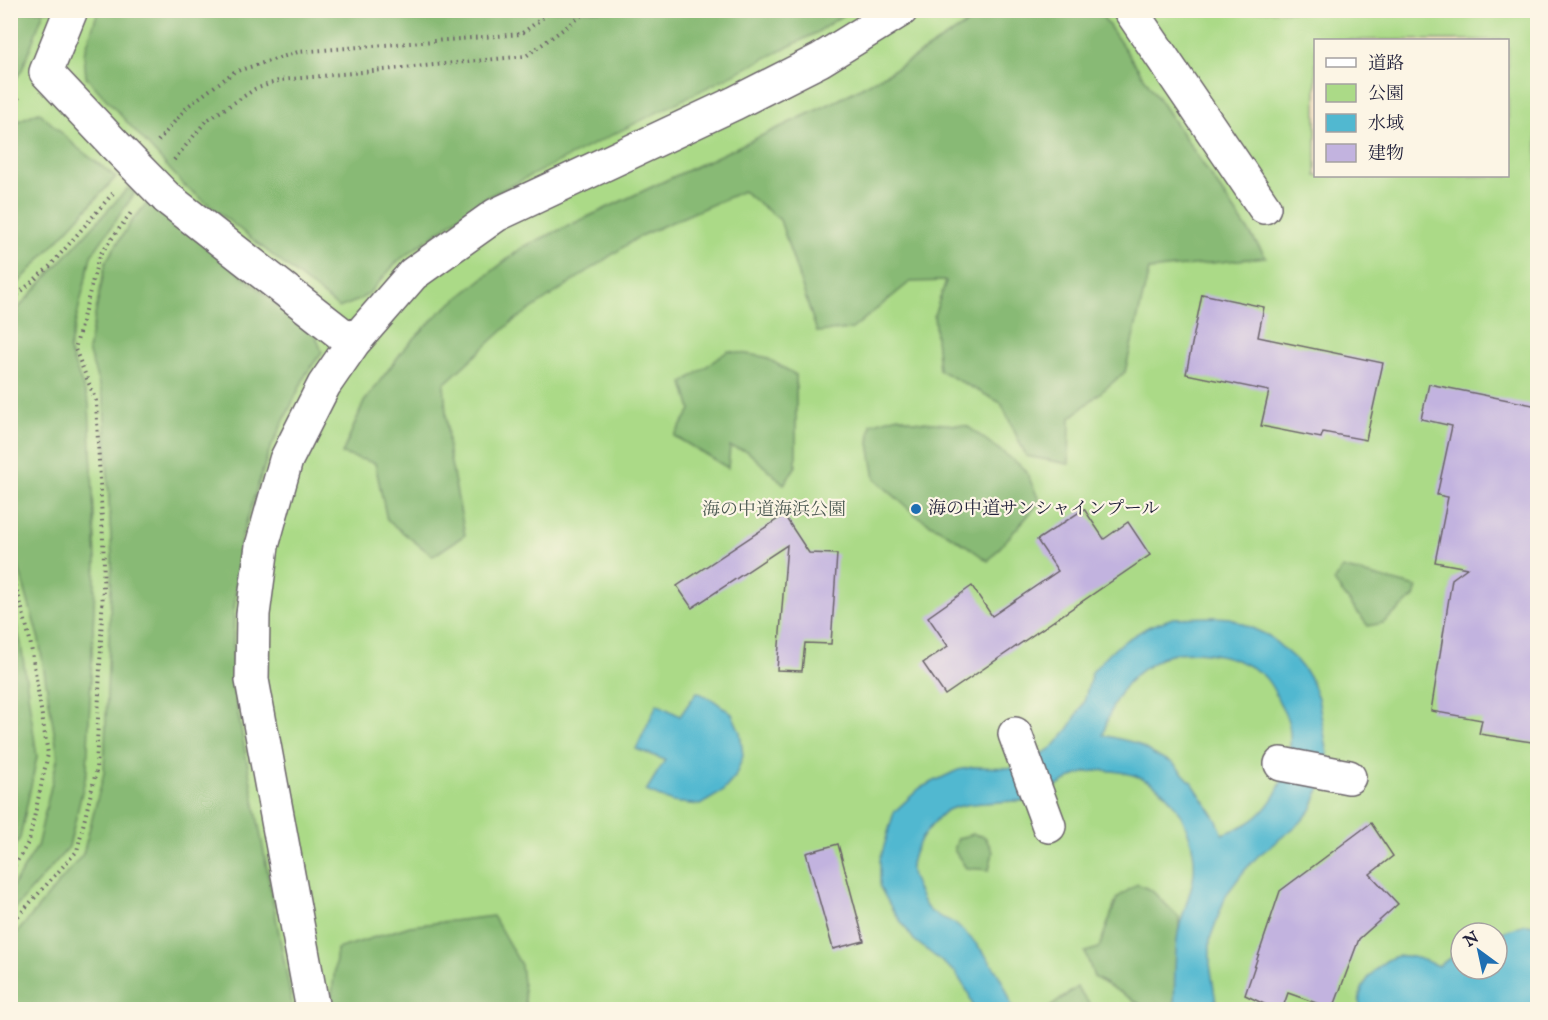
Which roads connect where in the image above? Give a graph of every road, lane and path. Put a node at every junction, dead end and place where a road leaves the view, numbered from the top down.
1 (71, 10) edge
2 (553, 10) edge
3 (590, 10) edge
4 (901, 10) edge
5 (1130, 10) edge
6 (150, 150) dead end
7 (170, 165) dead end
8 (120, 184) dead end
9 (1264, 207) dead end
10 (135, 209) dead end
11 (10, 304) edge
12 (353, 343) junction
13 (10, 562) edge
14 (1018, 743) dead end
15 (1287, 764) dead end
16 (1342, 776) dead end
17 (1046, 816) dead end
18 (10, 873) edge
19 (10, 925) edge
20 (313, 1010) edge

1 - 12 street, bridge
2 - 6 path
3 - 7 path
4 - 12 street
5 - 9 street
8 - 11 path
10 - 19 path
12 - 20 street
13 - 18 path
14 - 17 street
15 - 16 street

